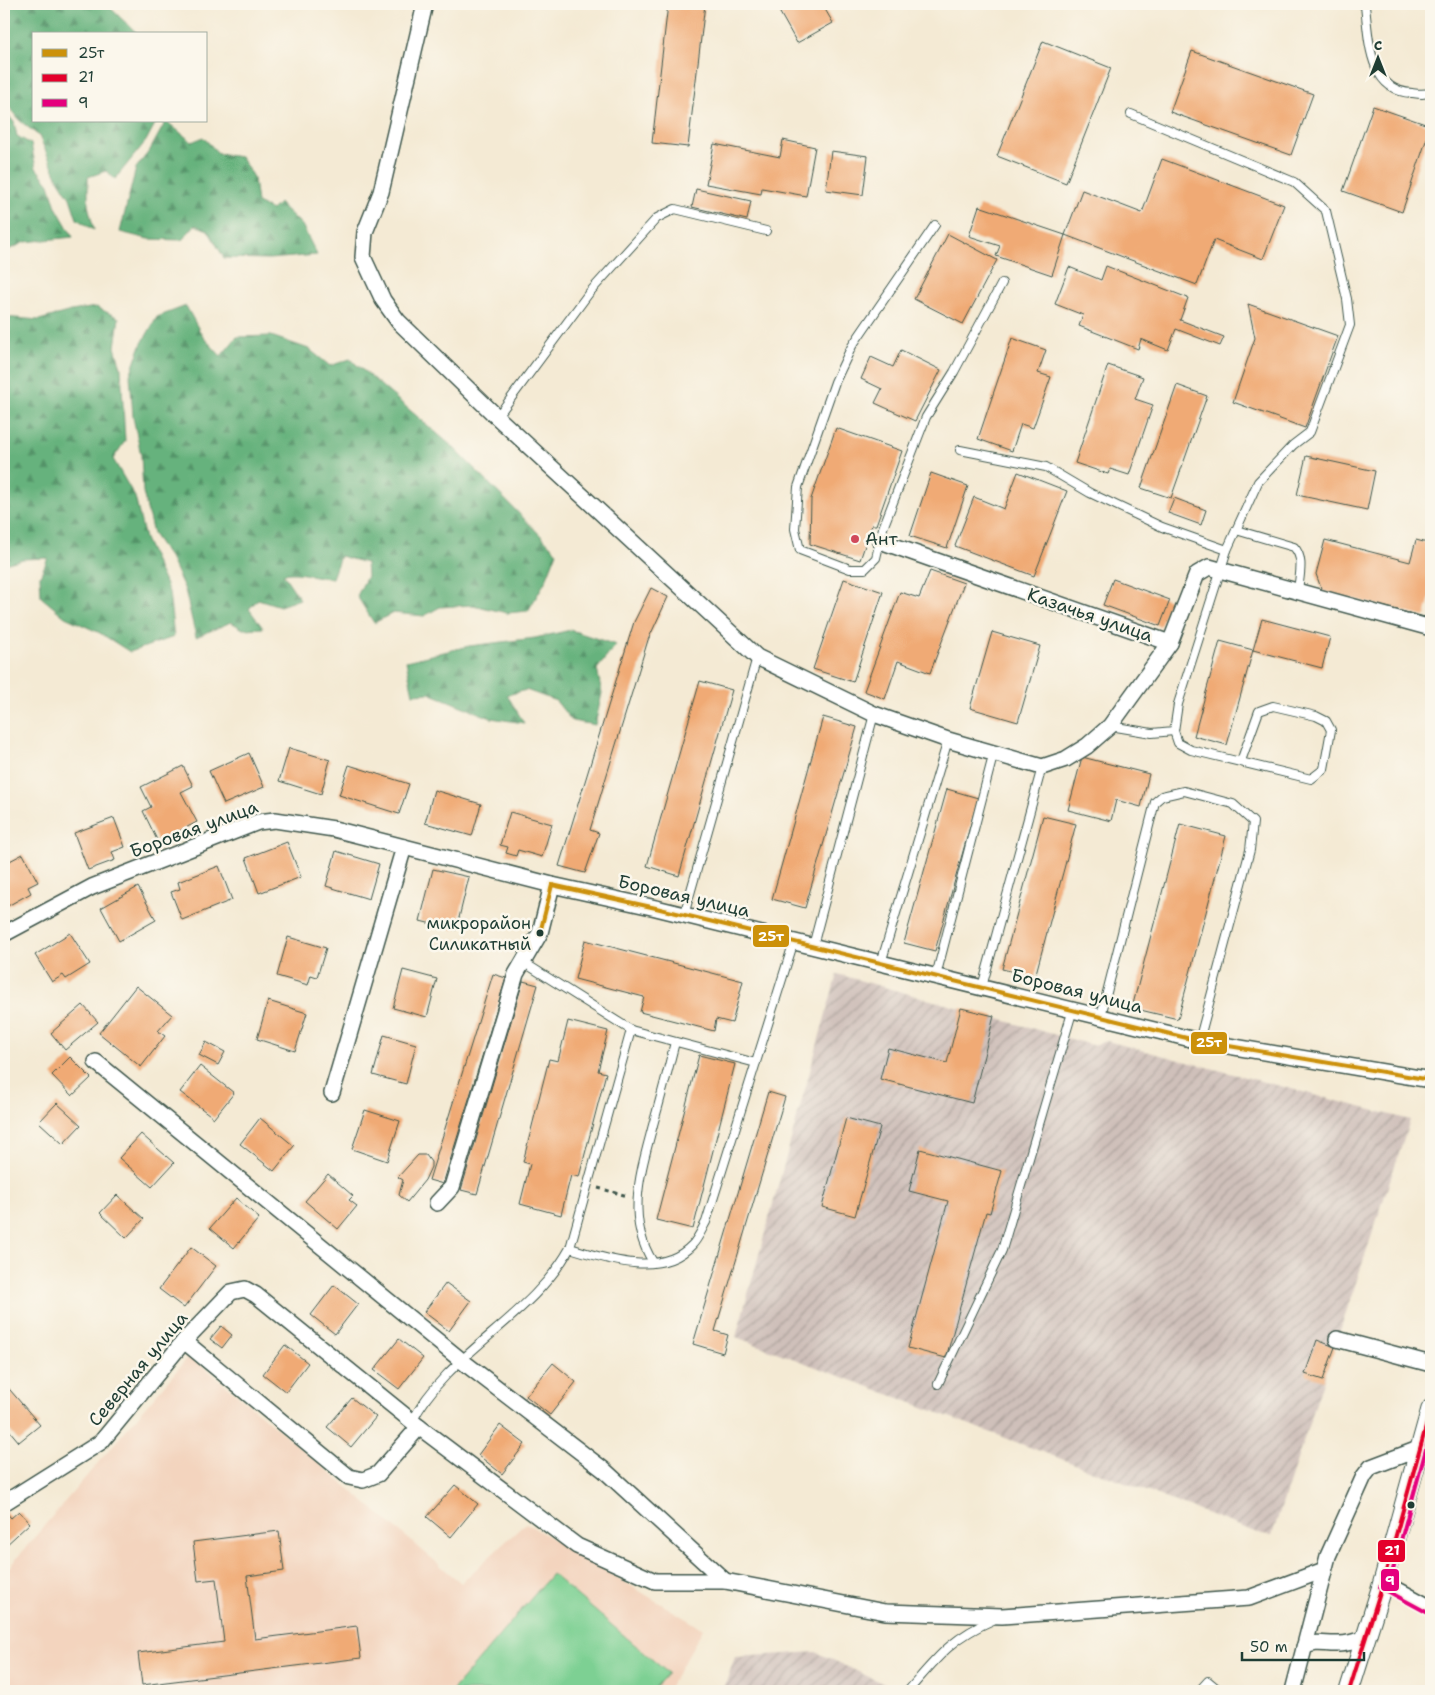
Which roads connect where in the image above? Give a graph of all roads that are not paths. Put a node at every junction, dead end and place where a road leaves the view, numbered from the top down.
1 (424, 4) edge
2 (1362, 4) edge
3 (1431, 92) edge
4 (1131, 114) dead end
5 (935, 225) dead end
6 (766, 231) dead end
7 (1002, 283) dead end
8 (497, 418) junction
9 (960, 450) dead end
10 (1236, 530) junction
11 (880, 541) junction
12 (1227, 550) junction
13 (1222, 570) junction
14 (1298, 592) junction
15 (1431, 628) edge
16 (1170, 643) junction
17 (757, 657) junction
18 (874, 714) junction
19 (1110, 726) junction
20 (1174, 732) junction
21 (948, 740) junction
22 (994, 752) junction
23 (1240, 761) junction
24 (1042, 767) junction
25 (404, 847) junction
26 (552, 884) junction
27 (684, 915) junction
28 (4, 934) edge
29 (794, 941) junction
30 (813, 946) junction
31 (523, 962) junction
32 (881, 963) junction
33 (936, 976) junction
34 (982, 986) junction
35 (1073, 1009) junction
36 (1101, 1016) junction
37 (631, 1030) junction
38 (1199, 1040) junction
39 (675, 1042) junction
40 (96, 1062) dead end
41 (756, 1062) junction
42 (1431, 1080) edge
43 (332, 1093) dead end
44 (437, 1203) dead end
45 (570, 1248) junction
46 (653, 1262) junction
47 (1337, 1339) dead end
48 (184, 1341) junction
49 (462, 1361) junction
50 (1431, 1364) edge
51 (938, 1384) dead end
52 (1431, 1409) edge
53 (416, 1425) junction
54 (1421, 1448) junction
55 (4, 1503) edge
56 (1324, 1570) junction
57 (725, 1581) junction
58 (1383, 1582) junction
59 (1431, 1608) edge
60 (1002, 1616) junction
61 (1366, 1638) junction
62 (1304, 1647) junction
63 (908, 1691) edge
64 (1199, 1691) edge
65 (1220, 1691) edge
66 (1293, 1691) edge
67 (1349, 1691) edge

1 - 8 street
2 - 3 lane
4 - 10 lane
5 - 11 lane
6 - 8 lane
7 - 11 lane
8 - 17 street
9 - 12 lane
10 - 12 lane
10 - 14 lane
11 - 16 street, Казачья улица
12 - 13 lane
13 - 14 street, Казачья улица
13 - 16 street, Казачья улица
13 - 20 lane
14 - 15 street, Казачья улица
16 - 19 street
17 - 18 street
17 - 27 lane
18 - 21 street
18 - 30 lane
19 - 20 lane
19 - 24 street
20 - 23 lane
21 - 22 street
21 - 32 lane
22 - 24 street
22 - 33 lane
23 - 23 lane
24 - 34 lane
25 - 26 street, Боровая улица
25 - 28 street, Боровая улица
25 - 43 street
26 - 27 street, Боровая улица
26 - 31 street
27 - 29 street, Боровая улица
29 - 30 street, Боровая улица
29 - 41 lane
30 - 32 street, Боровая улица
31 - 37 lane
31 - 44 street
32 - 33 street, Боровая улица
33 - 34 street, Боровая улица
34 - 35 street, Боровая улица
35 - 36 street, Боровая улица
35 - 51 lane
36 - 38 street, Боровая улица
36 - 38 lane
37 - 39 lane
37 - 45 lane
38 - 42 street, Боровая улица
39 - 41 lane
39 - 46 lane
40 - 49 street
41 - 46 lane
45 - 46 lane
45 - 49 lane
47 - 50 street
48 - 53 street, Северная улица
48 - 53 street
48 - 55 street, Северная улица
49 - 53 lane
49 - 57 street
52 - 54 street
53 - 57 street
54 - 56 street
54 - 58 street
56 - 60 street
56 - 62 street
57 - 60 street
58 - 59 street
58 - 61 street
60 - 63 lane
61 - 62 street
61 - 67 street
62 - 66 street
64 - 65 lane

